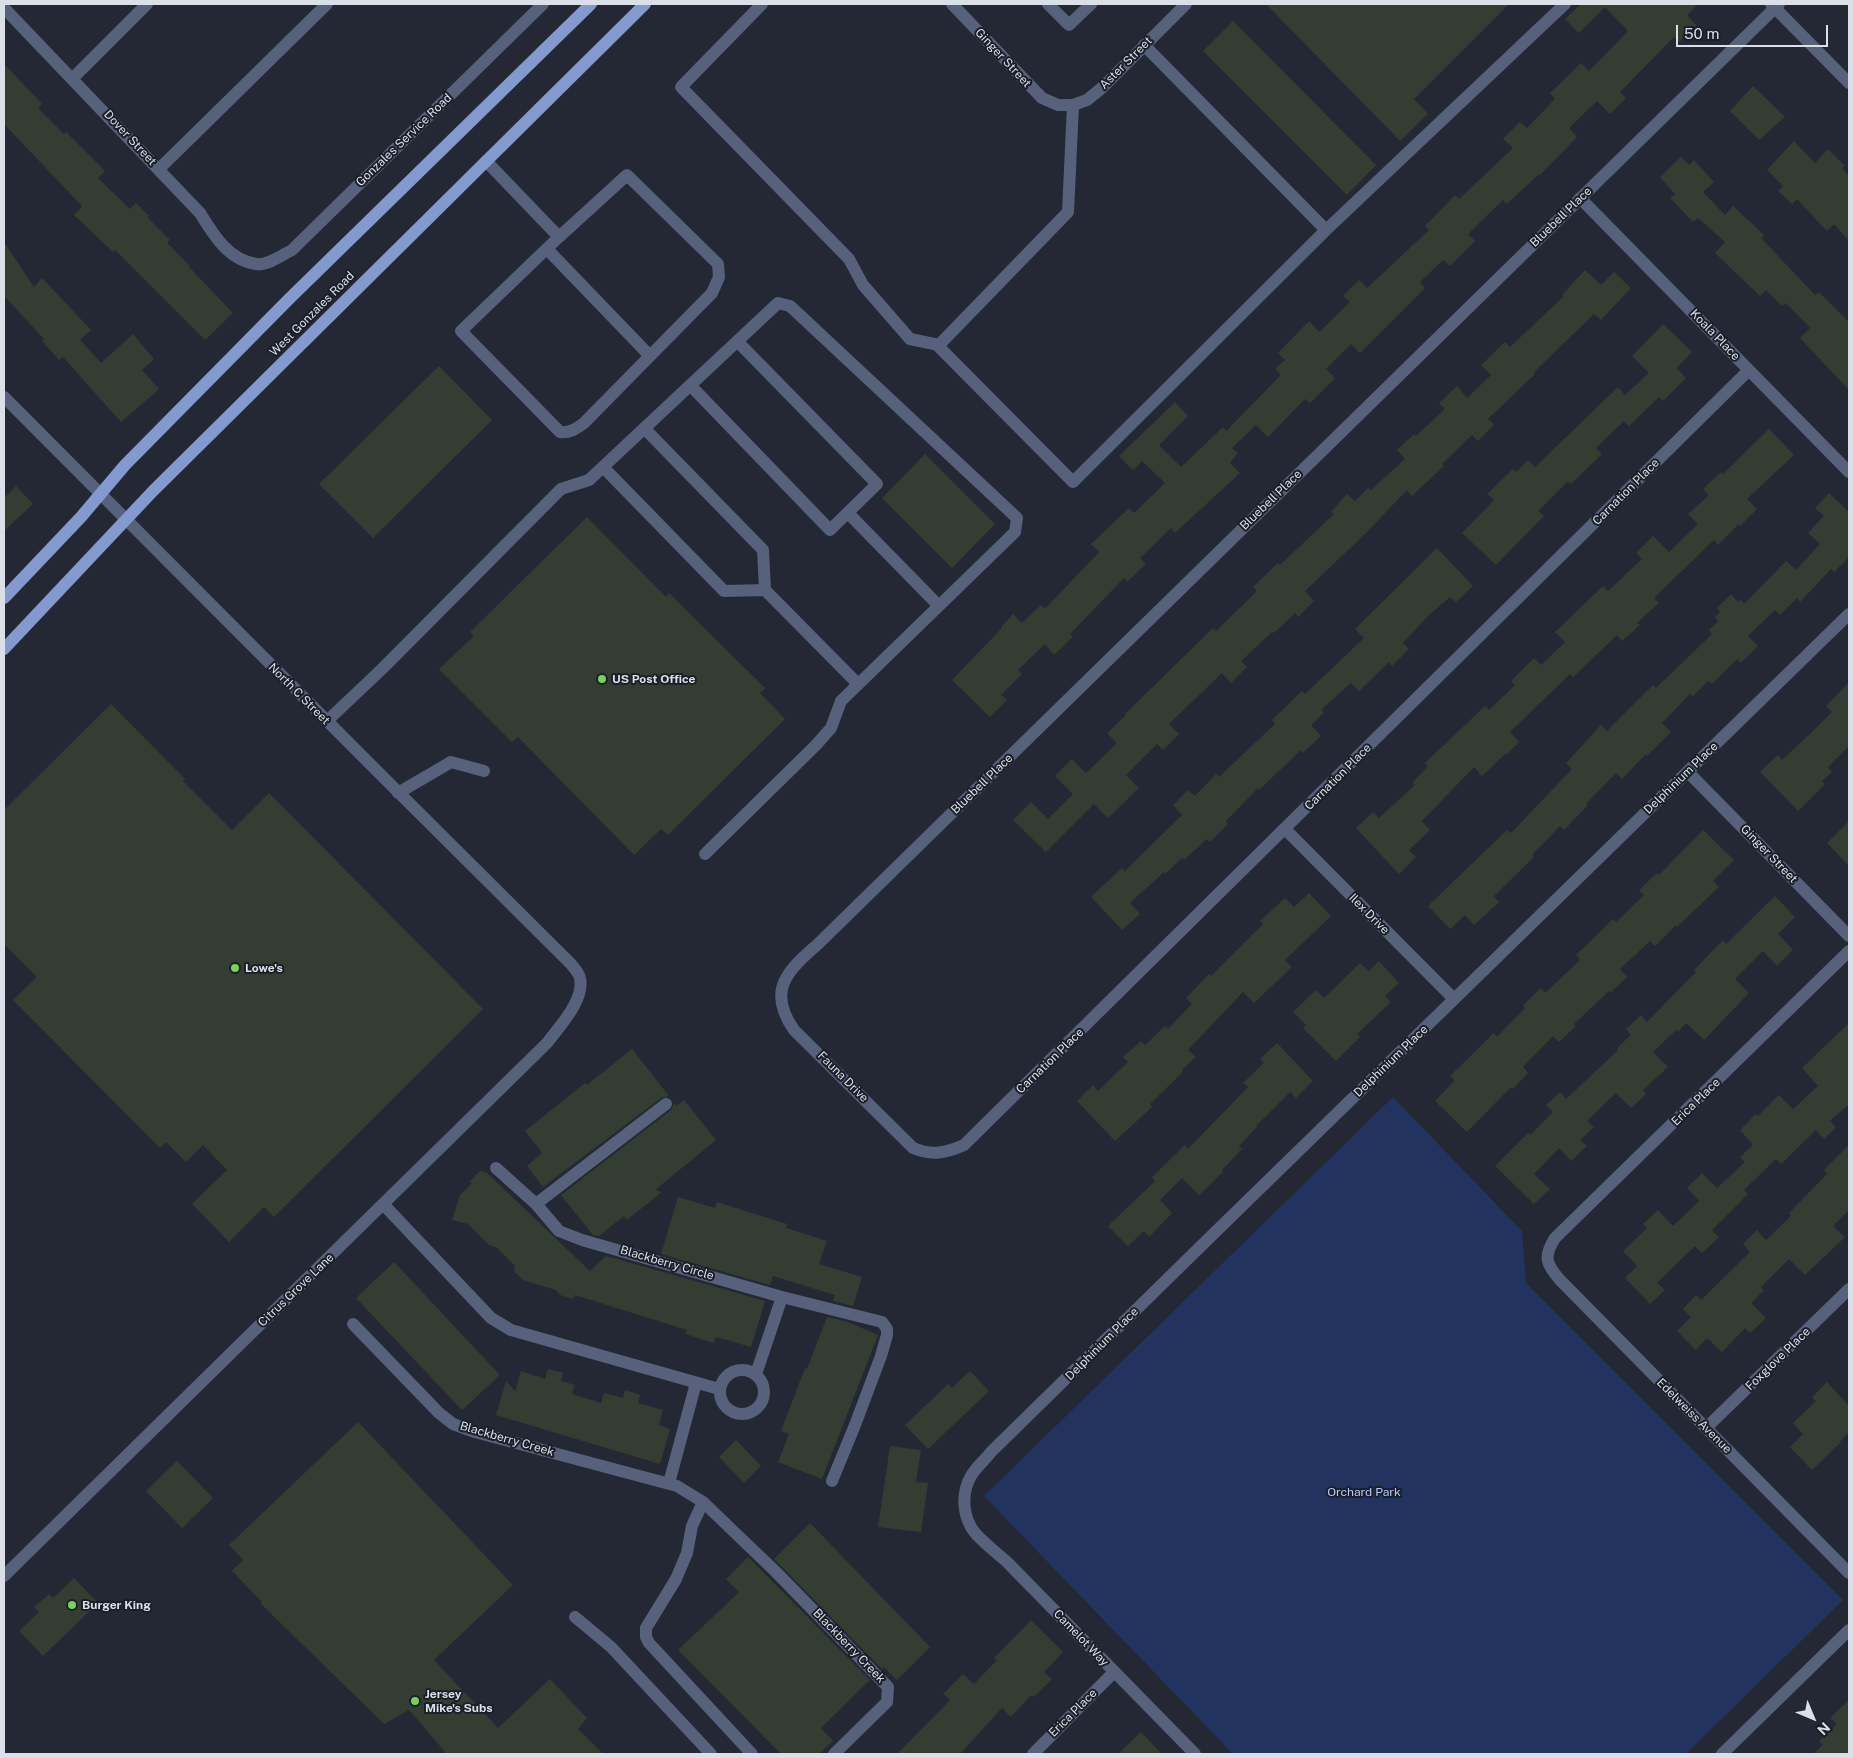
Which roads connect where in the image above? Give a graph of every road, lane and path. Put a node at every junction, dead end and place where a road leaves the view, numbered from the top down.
1 (147, 4) edge
2 (327, 4) edge
3 (544, 4) edge
4 (591, 4) edge
5 (645, 4) edge
6 (762, 4) edge
7 (952, 4) edge
8 (1048, 4) edge
9 (1091, 4) edge
10 (1186, 4) edge
11 (1566, 4) edge
12 (1775, 5) edge
13 (4, 8) edge
14 (1144, 45) junction
15 (73, 78) junction
16 (1849, 83) edge
17 (1058, 105) joint
18 (1073, 105) junction
19 (486, 161) junction
20 (159, 169) junction
21 (1580, 198) junction
22 (1326, 230) junction
23 (559, 237) junction
24 (547, 249) junction
25 (257, 264) joint
26 (737, 341) junction
27 (940, 345) junction
28 (650, 356) junction
29 (1749, 370) junction
30 (690, 385) junction
31 (4, 397) edge
32 (644, 428) junction
33 (603, 467) junction
34 (1849, 472) edge
35 (100, 492) junction
36 (848, 512) junction
37 (126, 520) junction
38 (764, 590) junction
39 (4, 598) edge
40 (939, 606) junction
41 (1849, 614) edge
42 (4, 649) edge
43 (858, 684) junction
44 (327, 721) junction
45 (484, 771) dead end
46 (1688, 772) junction
47 (398, 793) junction
48 (1285, 829) junction
49 (705, 854) dead end
50 (1849, 936) edge
51 (1849, 951) edge
52 (578, 996) joint
53 (1454, 1000) junction
54 (782, 1001) joint
55 (666, 1104) dead end
56 (913, 1148) joint
57 (496, 1168) dead end
58 (536, 1204) junction
59 (384, 1205) junction
60 (1547, 1256) joint
61 (1849, 1289) edge
62 (782, 1298) junction
63 (353, 1324) dead end
64 (756, 1374) junction
65 (696, 1383) junction
66 (719, 1389) junction
67 (1706, 1428) junction
68 (832, 1481) dead end
69 (668, 1483) junction
70 (703, 1502) junction
71 (968, 1522) joint
72 (1849, 1573) edge
73 (4, 1576) edge
74 (575, 1617) dead end
75 (1849, 1630) edge
76 (1114, 1672) junction
77 (711, 1754) edge
78 (752, 1754) edge
79 (834, 1754) edge
80 (1033, 1754) edge
81 (1195, 1754) edge
82 (1722, 1754) edge

1 - 15 street
2 - 20 street
3 - 25 street, Gonzales Service Road
4 - 35 main road
5 - 19 main road, West Gonzales Road
6 - 27 street
7 - 17 street, Ginger Street
8 - 9 street
10 - 14 street, Aster Street
11 - 22 street
12 - 16 street
12 - 21 street, Bluebell Place
13 - 15 street, Dover Street
14 - 18 street, Aster Street
14 - 22 street
15 - 20 street, Dover Street
17 - 18 street, Aster Street
18 - 27 street
19 - 23 street
19 - 37 main road, West Gonzales Road
20 - 25 street, Dover Street
21 - 29 street, Koala Place
21 - 54 street, Bluebell Place
22 - 27 street
23 - 24 street
23 - 28 street
24 - 28 street
24 - 28 street
26 - 30 street
26 - 36 street
26 - 40 street
29 - 34 street, Koala Place
29 - 48 street, Carnation Place
30 - 32 street
30 - 36 street
31 - 35 street, North C Street
32 - 33 street
32 - 38 street
33 - 38 street
33 - 44 street
35 - 37 street, North C Street
35 - 39 main road
36 - 40 street
37 - 42 main road, West Gonzales Road
37 - 44 street, North C Street
38 - 43 street
40 - 43 street
41 - 46 street, Delphinium Place
43 - 49 street
44 - 47 street, North C Street
45 - 47 street
46 - 50 street, Ginger Street
46 - 53 street, Delphinium Place
47 - 52 street, North C Street
48 - 53 street, Ilex Drive
48 - 56 street, Carnation Place
51 - 60 street, Erica Place
52 - 59 street, Citrus Grove Lane
53 - 71 street, Delphinium Place
54 - 56 street, Fauna Drive
55 - 58 street
57 - 58 street, Blackberry Circle
58 - 62 street, Blackberry Circle
59 - 65 street
59 - 73 street, Citrus Grove Lane
60 - 67 street, Edelweiss Avenue
61 - 67 street, Foxglove Place
62 - 64 street
62 - 68 street
63 - 69 street, Blackberry Creek
64 - 66 street
64 - 66 street
65 - 66 street
65 - 69 street
67 - 72 street, Edelweiss Avenue
69 - 70 street, Blackberry Creek
70 - 78 street
70 - 79 street, Blackberry Creek
71 - 76 street, Camelot Way
74 - 77 street
75 - 82 street
76 - 80 street, Erica Place
76 - 81 street, Camelot Way

